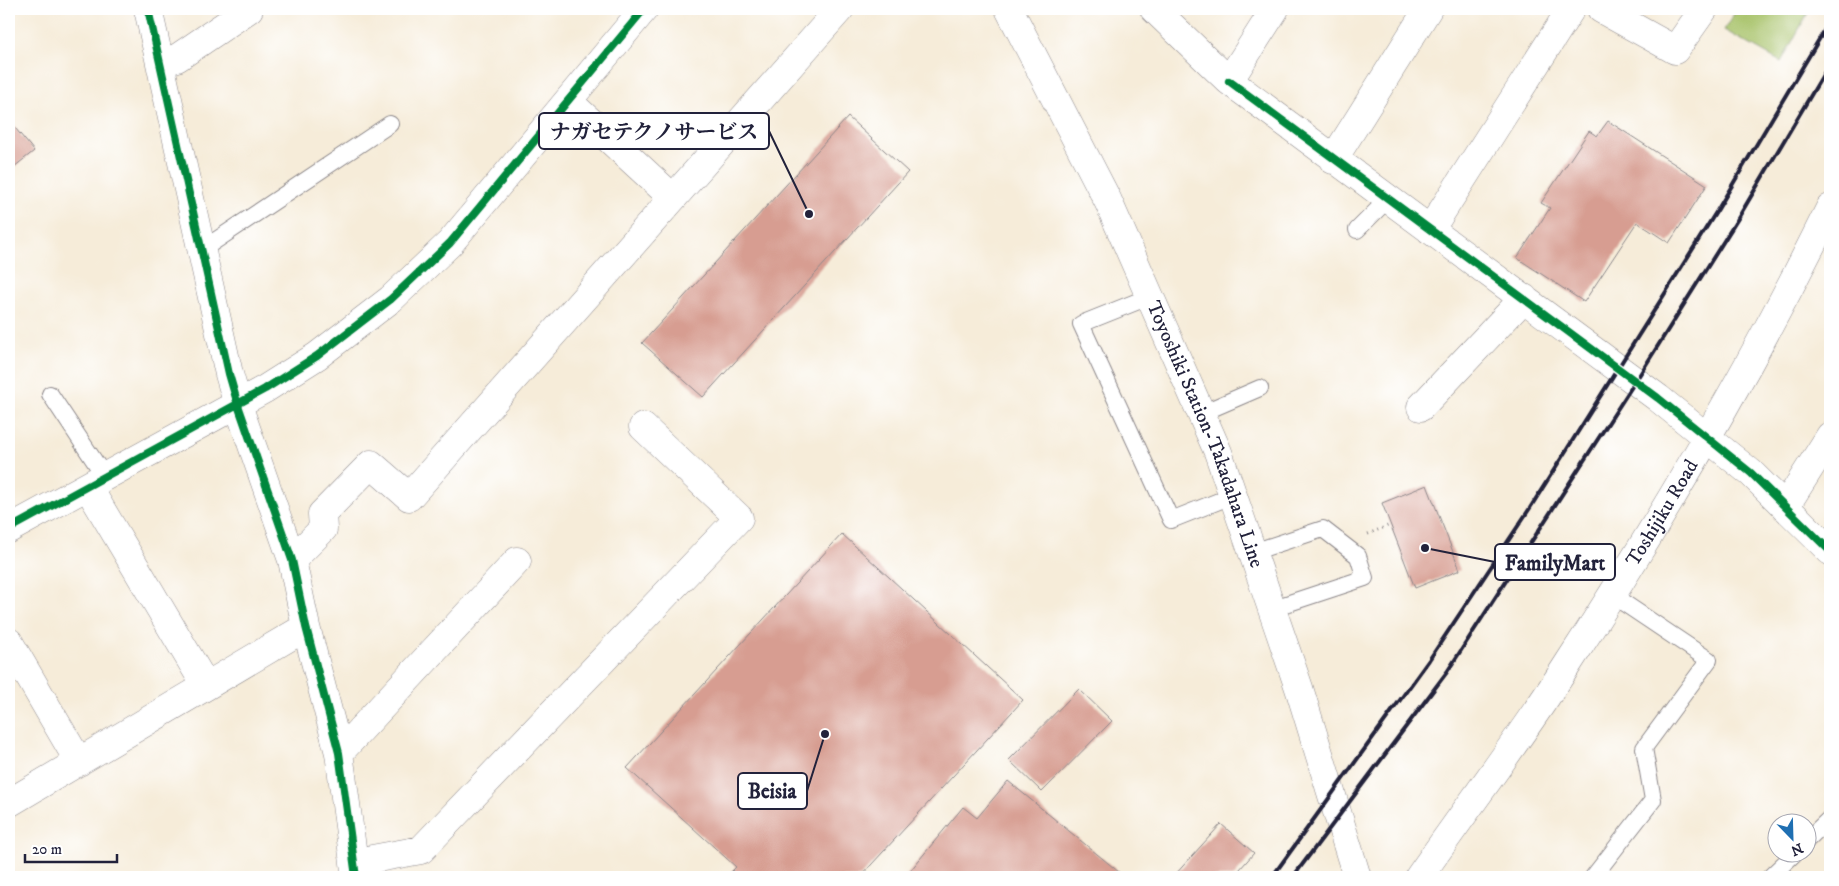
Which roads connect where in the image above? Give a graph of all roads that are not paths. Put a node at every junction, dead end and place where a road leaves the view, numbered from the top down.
1 (148, 9) edge
2 (250, 9) edge
3 (644, 9) edge
4 (840, 9) edge
5 (1009, 9) edge
6 (1275, 9) edge
7 (1428, 9) edge
8 (1571, 9) edge
9 (1601, 9) edge
10 (1704, 9) edge
11 (1158, 10) edge
12 (160, 63) junction
13 (1229, 81) junction
14 (568, 102) junction
15 (390, 124) dead end
16 (1333, 160) junction
17 (673, 198) junction
18 (1388, 199) junction
19 (1830, 208) edge
20 (1357, 230) dead end
21 (1430, 230) junction
22 (200, 246) junction
23 (1150, 296) junction
24 (1524, 298) junction
25 (1260, 388) dead end
26 (50, 394) dead end
27 (238, 405) junction
28 (1421, 407) dead end
29 (1202, 412) junction
30 (643, 427) dead end
31 (1830, 436) edge
32 (1708, 438) junction
33 (96, 482) junction
34 (1234, 496) junction
35 (1785, 507) junction
36 (9, 529) edge
37 (1830, 551) edge
38 (1253, 552) junction
39 (292, 560) junction
40 (517, 561) dead end
41 (1612, 595) junction
42 (1271, 609) junction
43 (306, 627) junction
44 (9, 642) edge
45 (206, 686) junction
46 (330, 753) junction
47 (79, 762) junction
48 (9, 803) edge
49 (1830, 818) edge
50 (1816, 831) edge
51 (1784, 864) edge
52 (356, 869) edge
53 (1357, 877) edge
54 (1419, 877) edge
55 (1593, 877) edge
56 (1770, 877) edge

1 - 12 street
2 - 12 street
3 - 14 street
4 - 17 street
5 - 23 street, Toyoshiki Station-Takadahara Line
6 - 13 street
7 - 16 street
8 - 21 street
9 - 10 street
11 - 13 street
12 - 22 street
13 - 16 street
14 - 17 street
14 - 27 street
15 - 22 lane
16 - 18 street
17 - 39 street
18 - 20 lane
18 - 21 street
19 - 32 street, Toshijiku Road
21 - 24 street
22 - 27 street
23 - 29 street, Toyoshiki Station-Takadahara Line
23 - 34 lane
24 - 28 street
24 - 32 street
25 - 29 lane
26 - 33 lane
27 - 33 street
27 - 39 street
29 - 34 street, Toyoshiki Station-Takadahara Line
30 - 52 street
31 - 35 street
32 - 35 street
32 - 41 street, Toshijiku Road
33 - 36 street
33 - 45 street
34 - 38 street, Toyoshiki Station-Takadahara Line
35 - 37 street
38 - 42 street, Toyoshiki Station-Takadahara Line
38 - 42 lane
39 - 43 street
40 - 46 street
41 - 54 street, Toshijiku Road
41 - 55 lane
42 - 53 street, Toyoshiki Station-Takadahara Line
43 - 45 street
43 - 46 street
44 - 47 street
45 - 47 street
46 - 52 street
47 - 48 street
49 - 50 lane
51 - 56 lane

